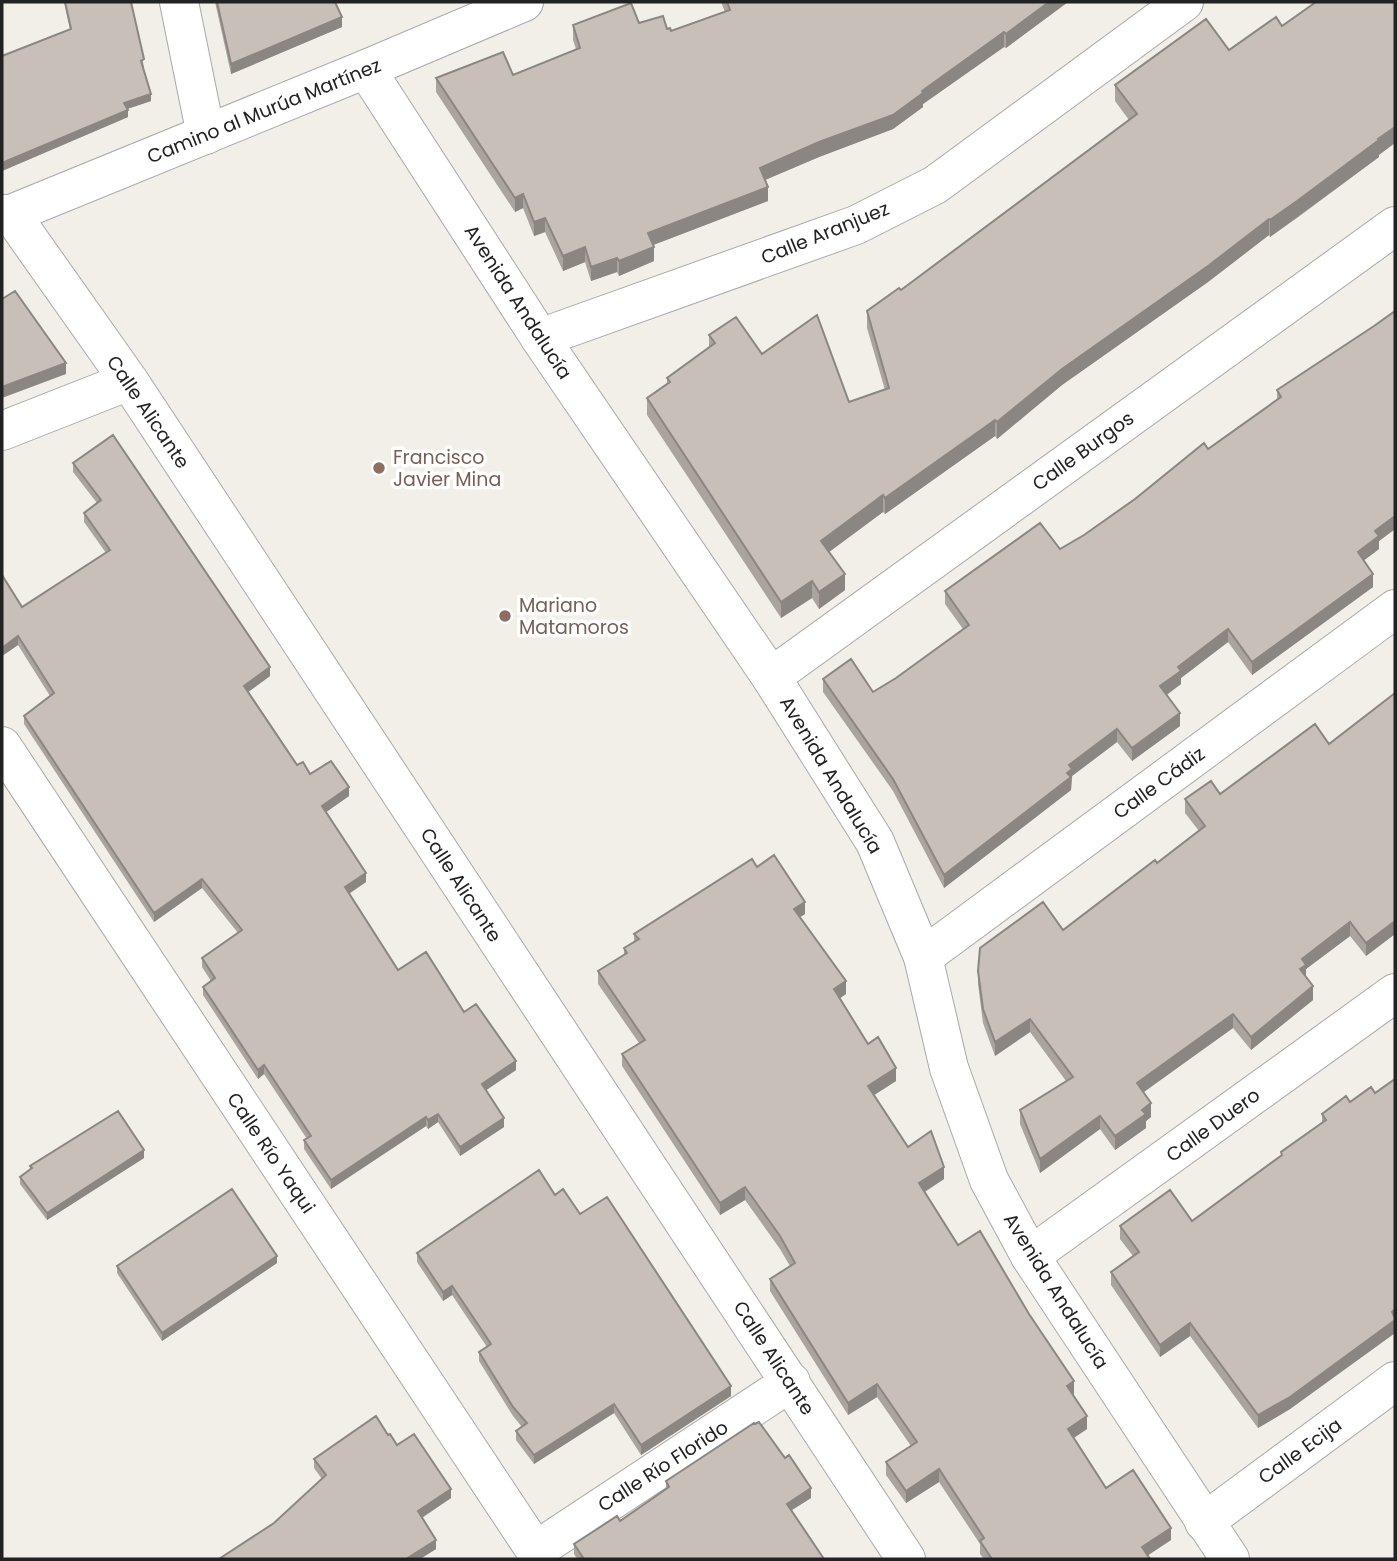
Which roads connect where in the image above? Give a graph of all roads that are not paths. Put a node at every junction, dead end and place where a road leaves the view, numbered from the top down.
1 (179, 2) edge
2 (524, 2) edge
3 (1184, 2) edge
4 (366, 69) junction
5 (206, 135) junction
6 (6, 214) edge
7 (1395, 226) edge
8 (540, 338) junction
9 (129, 381) junction
10 (2, 431) edge
11 (1395, 610) edge
12 (771, 677) junction
13 (2, 746) edge
14 (923, 957) junction
15 (1395, 993) edge
16 (1030, 1256) junction
17 (1395, 1381) edge
18 (791, 1382) junction
19 (1204, 1522) junction
20 (538, 1555) edge
21 (906, 1559) edge
22 (1230, 1559) edge

1 - 5 street
2 - 4 street, Camino al Murúa Martínez
3 - 8 street, Calle Aranjuez
4 - 5 street, Camino al Murúa Martínez
4 - 8 street, Avenida Andalucía
5 - 6 street, Camino al Murúa Martínez
6 - 9 street, Calle Alicante
7 - 12 street, Calle Burgos
8 - 12 street, Avenida Andalucía
9 - 10 street
9 - 18 street, Calle Alicante
11 - 14 street, Calle Cádiz
12 - 14 street, Avenida Andalucía
13 - 20 street, Calle Río Yaqui
14 - 16 street, Avenida Andalucía
15 - 16 street, Calle Duero
16 - 19 street, Avenida Andalucía
17 - 19 street, Calle Ecija
18 - 20 street, Calle Río Florido
18 - 21 street, Calle Alicante
19 - 22 street, Avenida Andalucía

